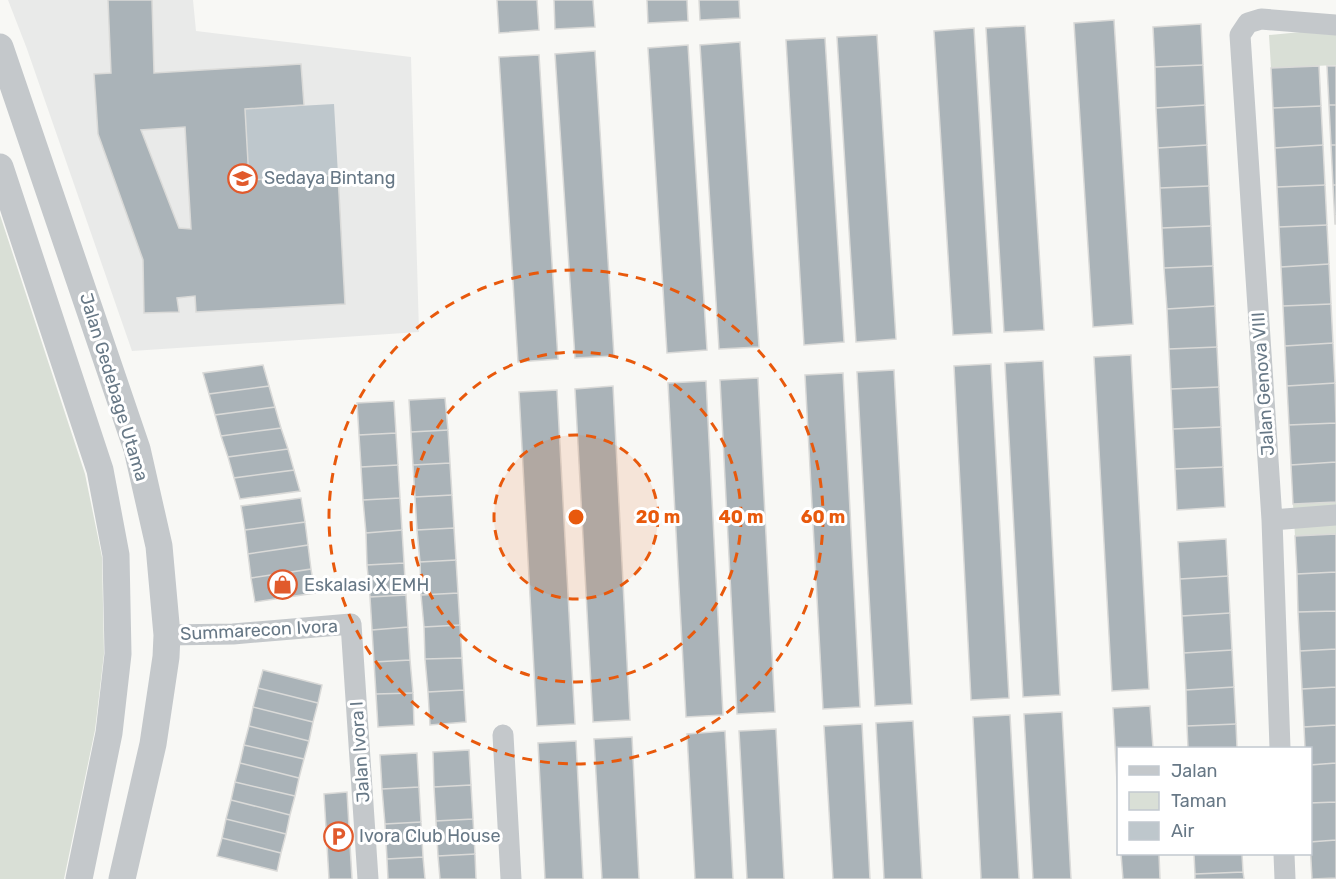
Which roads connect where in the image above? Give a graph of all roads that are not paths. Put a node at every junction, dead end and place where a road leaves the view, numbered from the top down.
1 (1336, 25) edge
2 (1, 54) edge
3 (0, 167) edge
4 (1336, 515) edge
5 (1272, 520) junction
6 (351, 624) joint
7 (167, 635) junction
8 (503, 735) dead end
9 (1280, 747) edge
10 (1284, 855) edge
11 (80, 879) edge
12 (122, 879) edge
13 (368, 879) edge
14 (511, 879) edge
15 (1285, 879) edge

1 - 5 street, Jalan Genova VIII
2 - 7 street, Jalan Gedebage Utama
3 - 11 street
4 - 5 street
5 - 9 street, Jalan Genova VIII
6 - 7 street, Summarecon Ivora
6 - 13 street, Jalan Ivora I
7 - 12 street, Jalan Gedebage Utama
8 - 14 street
10 - 15 street

